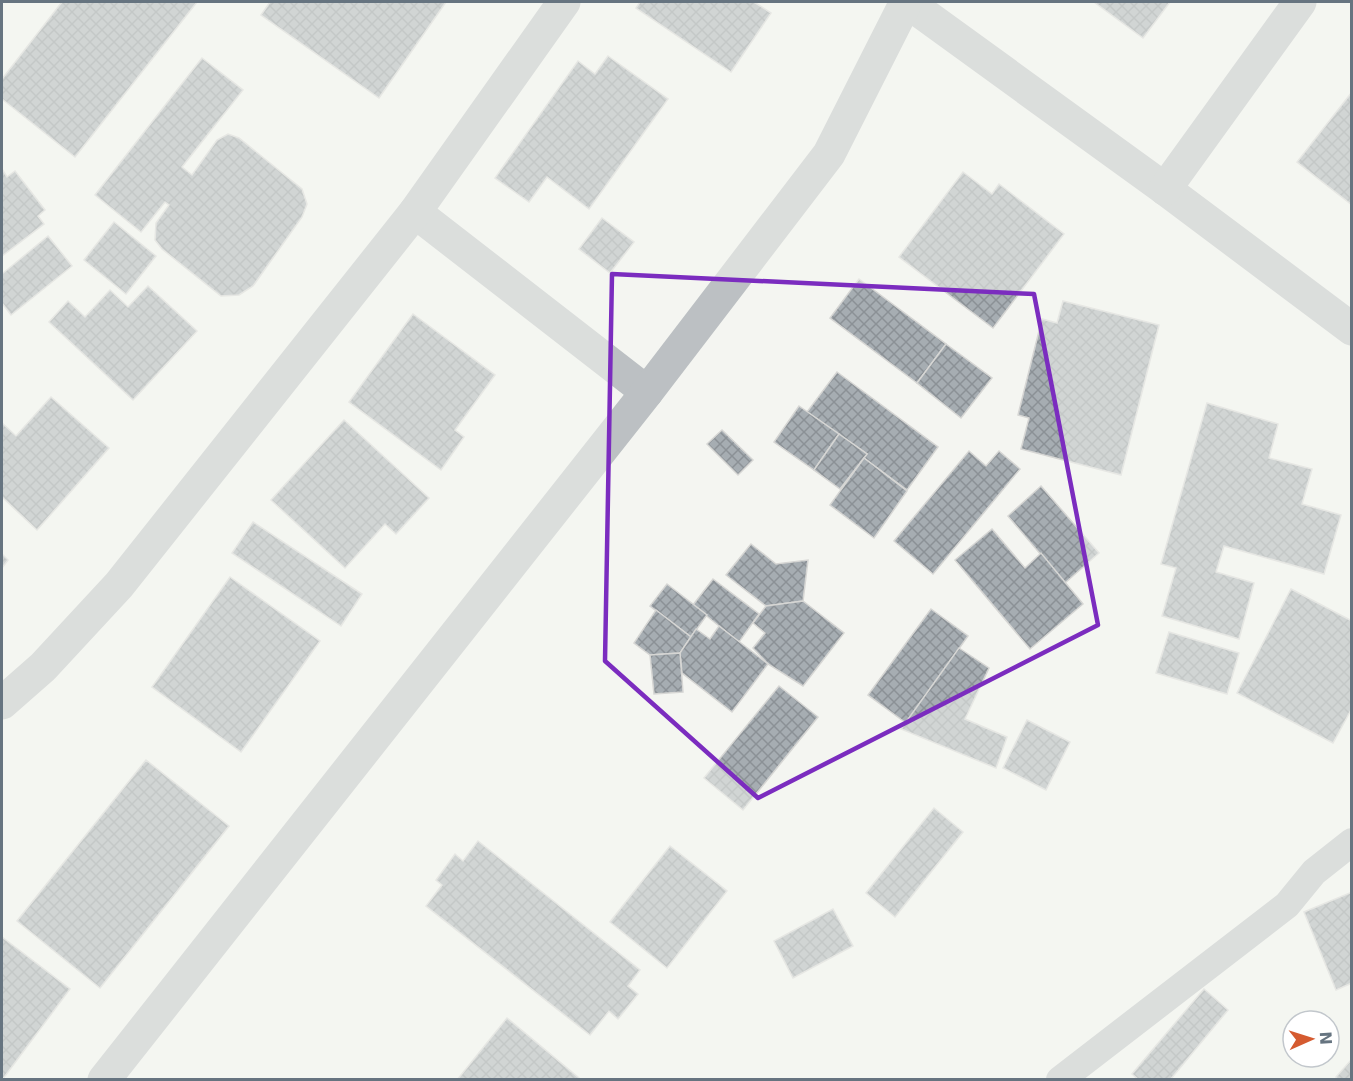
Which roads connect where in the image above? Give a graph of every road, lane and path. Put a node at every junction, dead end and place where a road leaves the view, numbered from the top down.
1 (564, 2) edge
2 (907, 2) edge
3 (1300, 2) edge
4 (1165, 189) junction
5 (415, 212) junction
6 (1352, 329) edge
7 (646, 392) junction
8 (2, 703) edge
9 (1352, 842) edge
10 (104, 1080) edge
11 (1060, 1080) edge

1 - 5 street
2 - 4 street
2 - 7 street
3 - 4 street
4 - 6 street
5 - 7 street
5 - 8 street
7 - 10 street
9 - 11 lane

